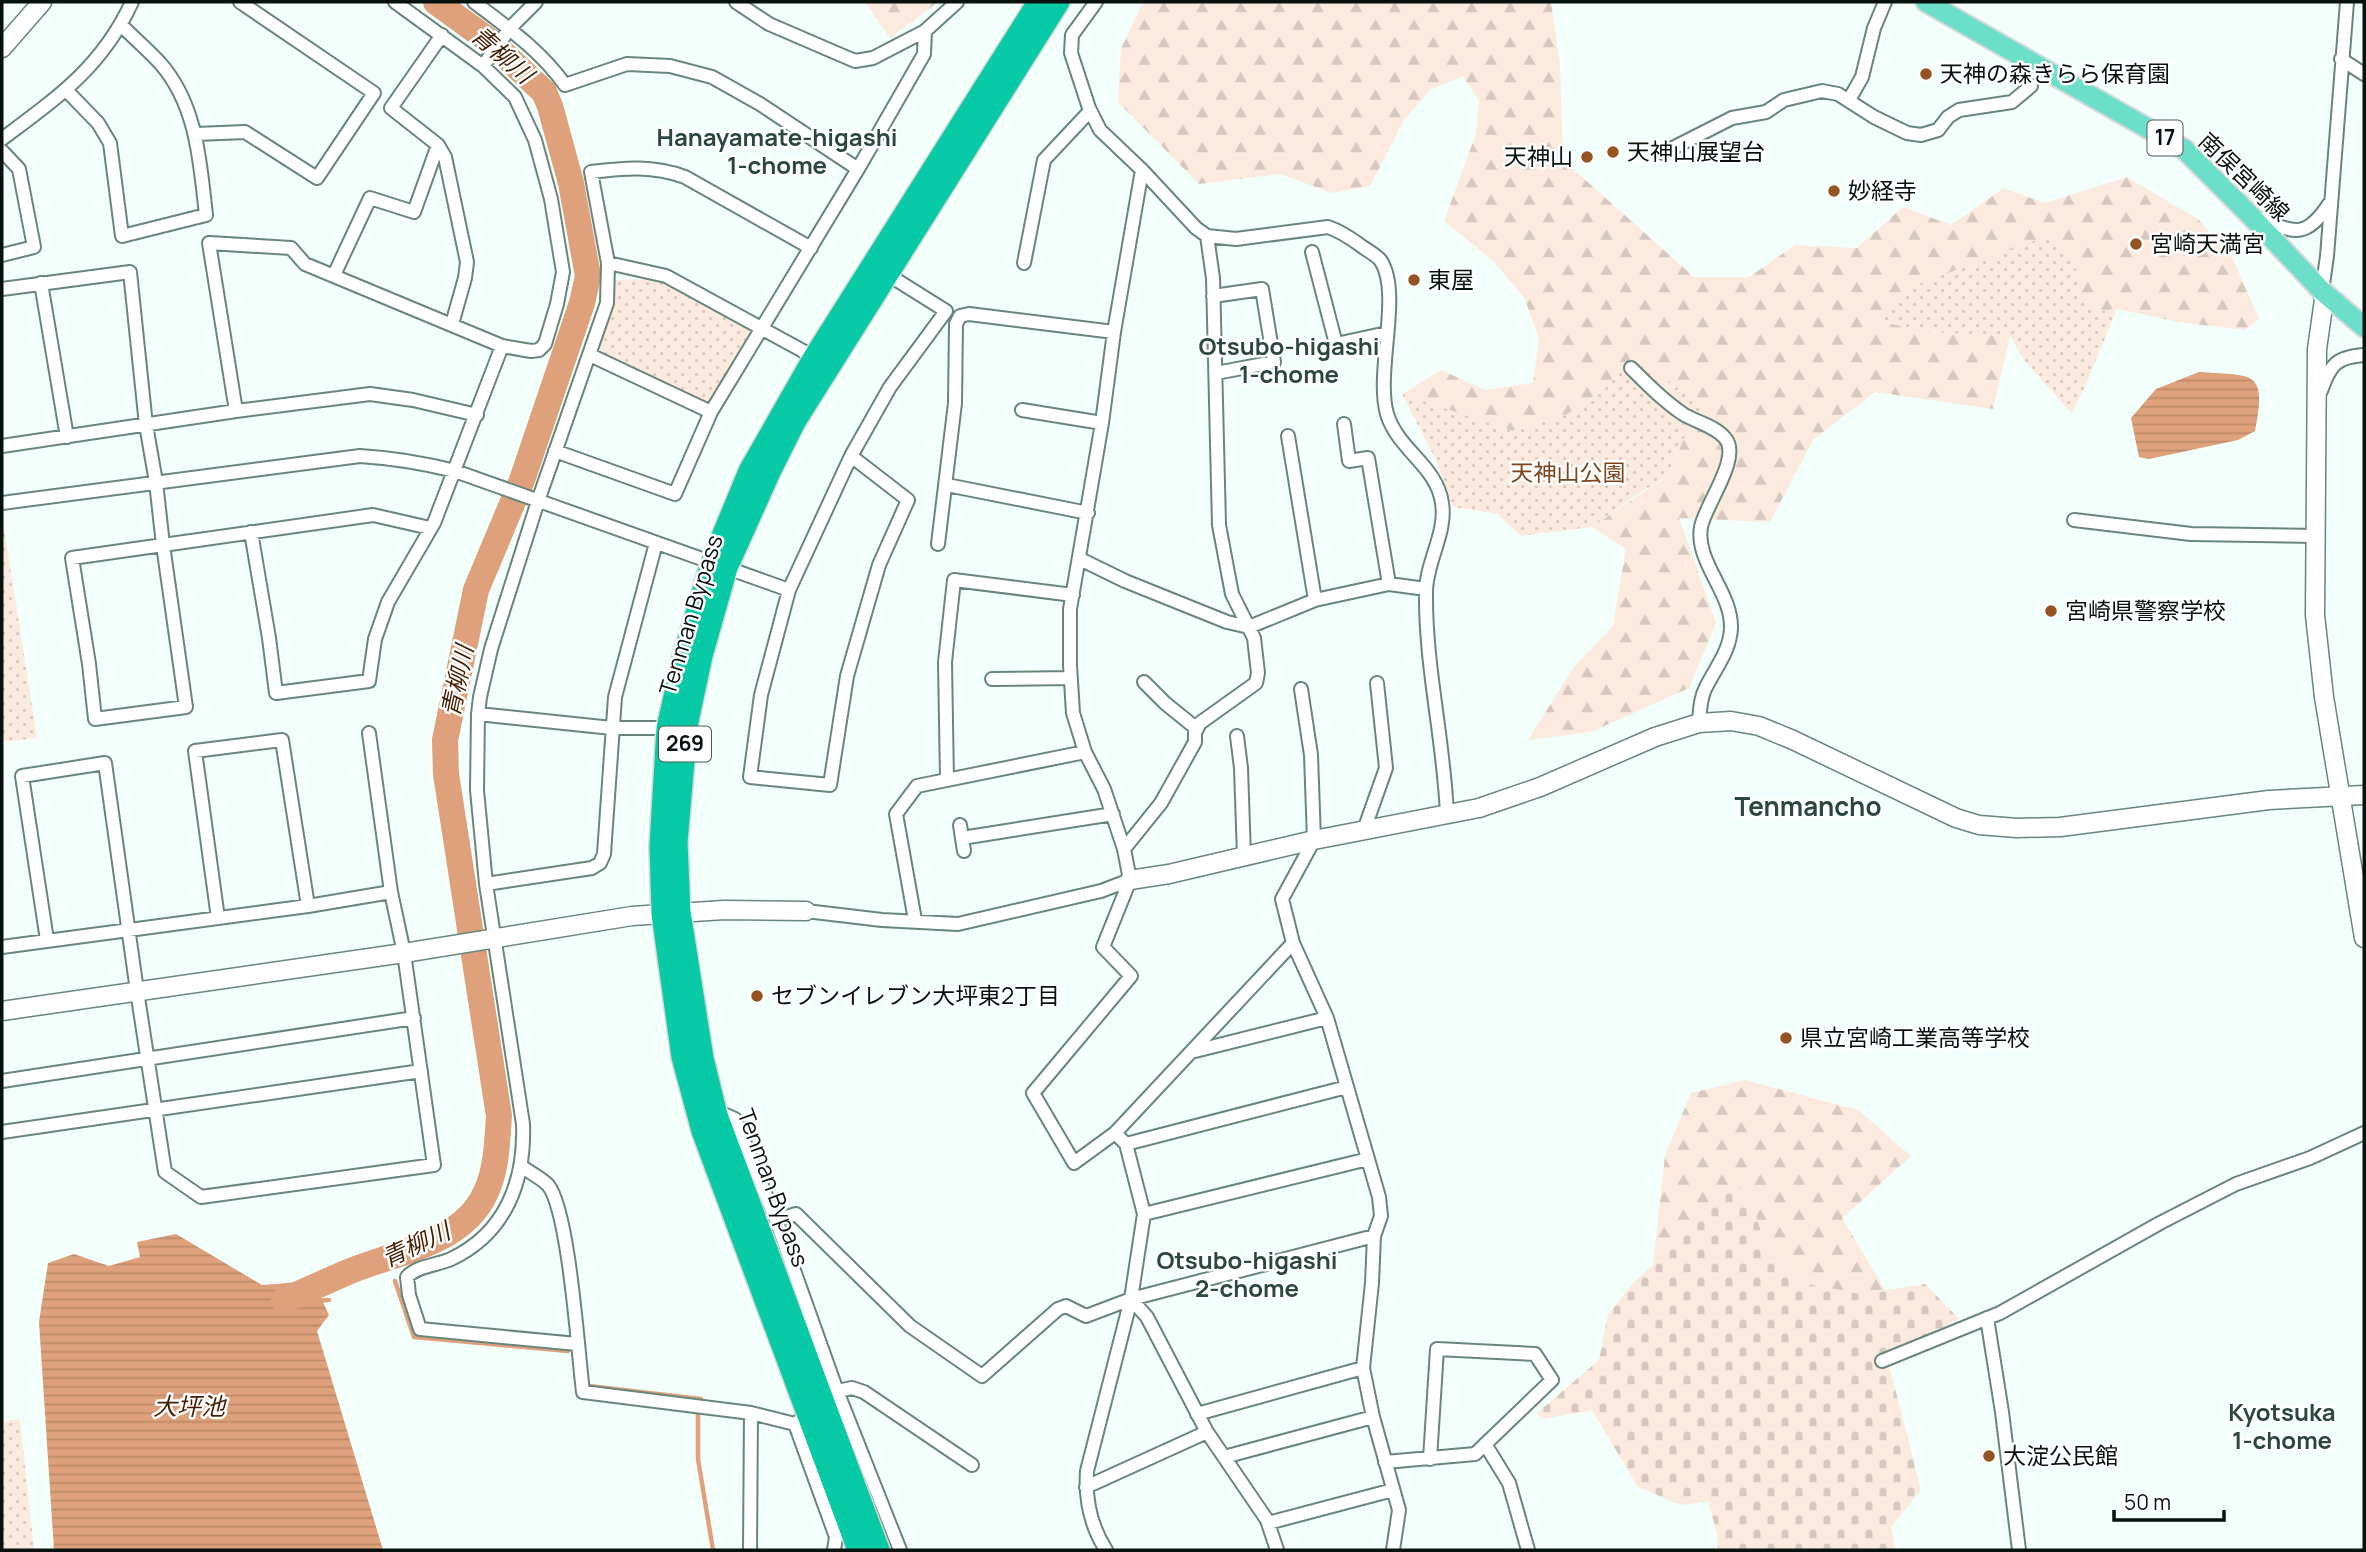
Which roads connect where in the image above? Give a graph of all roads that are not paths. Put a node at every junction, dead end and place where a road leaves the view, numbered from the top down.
1 (42, 2) edge
2 (132, 2) edge
3 (240, 2) edge
4 (395, 2) edge
5 (474, 2) edge
6 (536, 2) edge
7 (736, 2) edge
8 (957, 2) edge
9 (1059, 2) edge
10 (1096, 2) edge
11 (1885, 2) edge
12 (1926, 2) edge
13 (2347, 2) edge
14 (1035, 3) edge
15 (121, 25) junction
16 (510, 29) junction
17 (925, 30) junction
18 (442, 35) junction
19 (2, 48) edge
20 (2341, 59) junction
21 (483, 66) junction
22 (2364, 74) edge
23 (2031, 86) dead end
24 (67, 91) junction
25 (1849, 100) junction
26 (1090, 111) junction
27 (196, 134) junction
28 (2, 139) edge
29 (438, 145) junction
30 (2, 151) edge
31 (1662, 152) dead end
32 (859, 169) junction
33 (1142, 170) junction
34 (2331, 201) junction
35 (2249, 214) junction
36 (1207, 236) junction
37 (811, 248) junction
38 (1312, 252) dead end
39 (2, 255) edge
40 (607, 262) junction
41 (1024, 263) dead end
42 (887, 274) junction
43 (334, 275) junction
44 (41, 284) junction
45 (2, 289) edge
46 (2322, 291) junction
47 (1213, 296) junction
48 (452, 324) junction
49 (2364, 327) edge
50 (762, 329) junction
51 (1114, 332) junction
52 (1387, 333) junction
53 (502, 346) junction
54 (590, 355) junction
55 (2364, 355) edge
56 (814, 357) junction
57 (1631, 368) dead end
58 (1216, 373) junction
59 (2317, 401) junction
60 (1022, 410) dead end
61 (236, 411) junction
62 (711, 412) junction
63 (477, 415) junction
64 (1102, 423) junction
65 (1344, 424) dead end
66 (146, 425) junction
67 (1288, 436) dead end
68 (66, 437) junction
69 (2, 446) edge
70 (555, 452) junction
71 (851, 456) junction
72 (456, 471) junction
73 (156, 482) junction
74 (947, 485) junction
75 (538, 500) junction
76 (2, 503) edge
77 (1087, 513) junction
78 (2074, 520) dead end
79 (430, 528) junction
80 (251, 533) junction
81 (2318, 536) junction
82 (656, 542) junction
83 (938, 544) dead end
84 (163, 545) junction
85 (1080, 559) junction
86 (719, 565) junction
87 (1389, 584) junction
88 (1426, 589) junction
89 (789, 590) junction
90 (1073, 595) junction
91 (1315, 600) junction
92 (1249, 627) junction
93 (1071, 678) junction
94 (992, 679) dead end
95 (1144, 682) dead end
96 (1377, 683) dead end
97 (1301, 688) dead end
98 (478, 714) junction
99 (1699, 723) junction
100 (612, 727) junction
101 (667, 728) junction
102 (1197, 729) junction
103 (369, 733) dead end
104 (1237, 736) dead end
105 (1085, 752) junction
106 (947, 780) junction
107 (2364, 795) edge
108 (2341, 797) junction
109 (1113, 814) junction
110 (1447, 815) junction
111 (1364, 830) junction
112 (1314, 840) junction
113 (1124, 849) junction
114 (964, 852) dead end
115 (1244, 856) junction
116 (1130, 880) junction
117 (486, 884) junction
118 (391, 892) junction
119 (308, 905) junction
120 (806, 911) joint
121 (671, 913) junction
122 (218, 918) junction
123 (915, 920) junction
124 (129, 930) junction
125 (489, 938) junction
126 (2364, 939) edge
127 (47, 940) junction
128 (1293, 943) junction
129 (2, 947) edge
130 (404, 953) junction
131 (136, 991) junction
132 (2, 1011) edge
133 (414, 1018) junction
134 (1327, 1018) junction
135 (1191, 1052) junction
136 (149, 1059) junction
137 (421, 1071) junction
138 (2, 1081) edge
139 (1347, 1087) junction
140 (156, 1109) junction
141 (717, 1115) junction
142 (2, 1132) edge
143 (1115, 1133) junction
144 (2364, 1133) edge
145 (1126, 1144) junction
146 (1368, 1159) junction
147 (522, 1166) junction
148 (1144, 1214) junction
149 (776, 1220) junction
150 (1374, 1236) junction
151 (1131, 1299) junction
152 (1987, 1318) junction
153 (577, 1344) junction
154 (1882, 1361) dead end
155 (1363, 1368) junction
156 (837, 1391) junction
157 (751, 1413) junction
158 (1197, 1414) junction
159 (1373, 1417) junction
160 (801, 1419) junction
161 (1207, 1432) junction
162 (1485, 1444) junction
163 (1224, 1457) junction
164 (1430, 1459) junction
165 (1385, 1462) junction
166 (972, 1465) dead end
167 (1086, 1487) junction
168 (1393, 1490) junction
169 (1268, 1523) junction
170 (750, 1550) edge
171 (834, 1550) edge
172 (858, 1550) edge
173 (879, 1550) edge
174 (900, 1550) edge
175 (1106, 1550) edge
176 (1277, 1550) edge
177 (1393, 1550) edge
178 (1528, 1550) edge
179 (2019, 1550) edge

1 - 19 street
2 - 15 street
3 - 27 street
4 - 18 street
5 - 16 street
6 - 16 street
7 - 17 street
8 - 17 street
9 - 42 highway, Tenman Bypass / 269
10 - 26 street
11 - 25 street
12 - 35 main road, 南俣宮崎線 / 17
13 - 20 street
14 - 56 highway, Tenman Bypass / 269
15 - 24 street
15 - 27 street
16 - 21 street
16 - 32 street
17 - 32 street
18 - 21 street
18 - 29 street
20 - 22 street
20 - 34 street
21 - 53 street
23 - 25 street
24 - 27 street
24 - 28 street
25 - 31 street
26 - 33 street
26 - 41 street
29 - 43 street
29 - 48 street
30 - 39 street
32 - 37 street
33 - 36 street
33 - 51 street
34 - 35 street
34 - 46 street
35 - 46 main road, 南俣宮崎線 / 17
36 - 47 street
36 - 52 street
37 - 40 street
37 - 50 street
38 - 52 street
40 - 50 street
40 - 54 street
42 - 71 street
42 - 86 highway, Tenman Bypass / 269
43 - 48 street
43 - 61 street
44 - 45 street
44 - 66 street
44 - 68 street
46 - 49 main road, 南俣宮崎線 / 17
46 - 59 street
47 - 58 street
47 - 58 street
48 - 53 street
50 - 56 street
50 - 62 street
51 - 64 street
51 - 74 street
52 - 88 street
53 - 63 street
54 - 62 street
54 - 70 street
55 - 59 street
56 - 86 highway, Tenman Bypass / 269
57 - 99 street
58 - 92 street
59 - 81 street
60 - 64 street
61 - 63 street
61 - 66 street
62 - 70 street
63 - 72 street
64 - 77 street
65 - 87 street
66 - 68 street
66 - 73 street
67 - 91 street
68 - 69 street
70 - 75 street
71 - 89 street
71 - 89 street
72 - 73 street
72 - 75 street
72 - 79 street
73 - 76 street
73 - 84 street
74 - 77 street
74 - 83 street
75 - 82 street
75 - 98 street
77 - 85 street
78 - 81 street
79 - 80 street
79 - 80 street
80 - 84 street
81 - 108 street
82 - 86 street
82 - 100 street
84 - 84 street
85 - 90 street
85 - 92 street
86 - 89 street
86 - 101 highway, Tenman Bypass / 269
86 - 121 highway, Tenman Bypass / 269
87 - 88 street
87 - 91 street
88 - 110 street
90 - 93 street
90 - 106 street
91 - 92 street
92 - 102 street
93 - 94 street
93 - 105 street
95 - 102 street
96 - 111 street
97 - 112 street
98 - 100 street
98 - 117 street
99 - 108 street
99 - 110 street
100 - 101 street
100 - 117 street
101 - 121 highway, Tenman Bypass / 269
102 - 113 street
103 - 118 street
104 - 115 street
105 - 106 street
105 - 109 street
106 - 123 street
107 - 108 street
108 - 126 street
109 - 113 street
109 - 114 street
110 - 111 street
111 - 112 street
112 - 115 street
112 - 128 street
113 - 116 street
115 - 116 street
116 - 123 street
116 - 143 street
117 - 125 street
118 - 119 street
118 - 130 street
119 - 122 street
119 - 122 street
120 - 121 street
120 - 123 street
121 - 125 street
121 - 141 highway, Tenman Bypass / 269
121 - 160 highway, Tenman Bypass / 269
122 - 124 street
124 - 127 street
124 - 127 street
124 - 131 street
125 - 130 street
125 - 147 street
127 - 129 street
128 - 134 street
128 - 135 street
130 - 131 street
130 - 133 street
131 - 132 street
131 - 136 street
133 - 136 street
133 - 137 street
134 - 135 street
134 - 139 street
135 - 143 street
136 - 138 street
136 - 140 street
137 - 140 street
137 - 140 street
139 - 145 street
139 - 146 street
140 - 142 street
141 - 149 street
141 - 173 highway, Tenman Bypass / 269
143 - 145 street
144 - 152 street
145 - 148 street
146 - 148 street
146 - 150 street
147 - 153 street
147 - 153 street
148 - 151 street
149 - 151 street
149 - 156 street
150 - 151 street
150 - 155 street
151 - 158 street
151 - 167 street
152 - 154 street
152 - 179 street
153 - 157 street
155 - 158 street
155 - 159 street
156 - 166 street
156 - 174 street
157 - 160 street
157 - 170 street
158 - 161 street
159 - 163 street
159 - 165 street
160 - 171 street
160 - 172 highway, Tenman Bypass / 269
161 - 163 street
161 - 167 street
162 - 164 street
162 - 164 street
162 - 178 street
163 - 169 street
164 - 165 street
165 - 168 street
167 - 175 street
168 - 169 street
168 - 177 street
169 - 176 street

